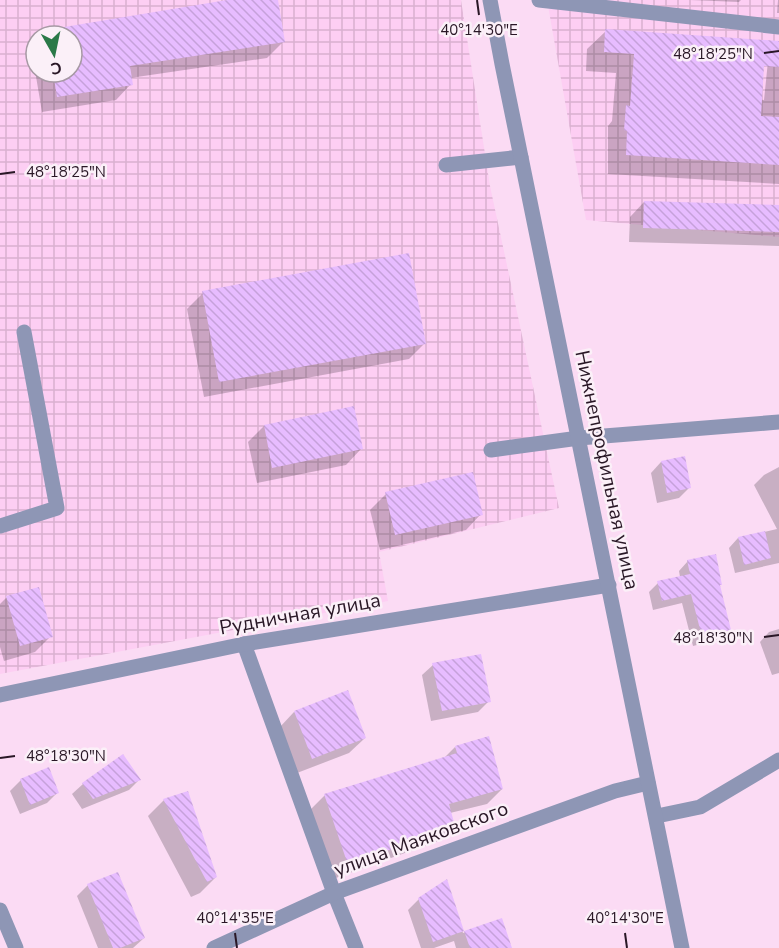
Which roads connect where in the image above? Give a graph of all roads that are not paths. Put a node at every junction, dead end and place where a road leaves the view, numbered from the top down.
1 (490, 0) edge
2 (539, 0) edge
3 (779, 27) edge
4 (521, 157) junction
5 (446, 165) dead end
6 (24, 332) dead end
7 (779, 422) edge
8 (579, 438) junction
9 (491, 450) dead end
10 (0, 525) edge
11 (609, 585) junction
12 (244, 644) junction
13 (0, 694) edge
14 (779, 760) edge
15 (648, 783) junction
16 (657, 816) junction
17 (334, 893) junction
18 (0, 910) edge
19 (16, 948) edge
20 (214, 948) edge
21 (356, 948) edge
22 (682, 948) edge

1 - 4 street, Нижнепрофильная улица
2 - 3 street
4 - 5 street
4 - 8 street, Нижнепрофильная улица
6 - 10 street
7 - 8 street
8 - 9 street
8 - 11 street, Нижнепрофильная улица
11 - 12 street, Рудничная улица
11 - 15 street, Нижнепрофильная улица
12 - 13 street, Рудничная улица
12 - 17 street
14 - 16 street
15 - 16 street, Нижнепрофильная улица
15 - 17 street, улица Маяковского
16 - 22 street, Нижнепрофильная улица
17 - 20 street, улица Маяковского
17 - 21 street
18 - 19 street

